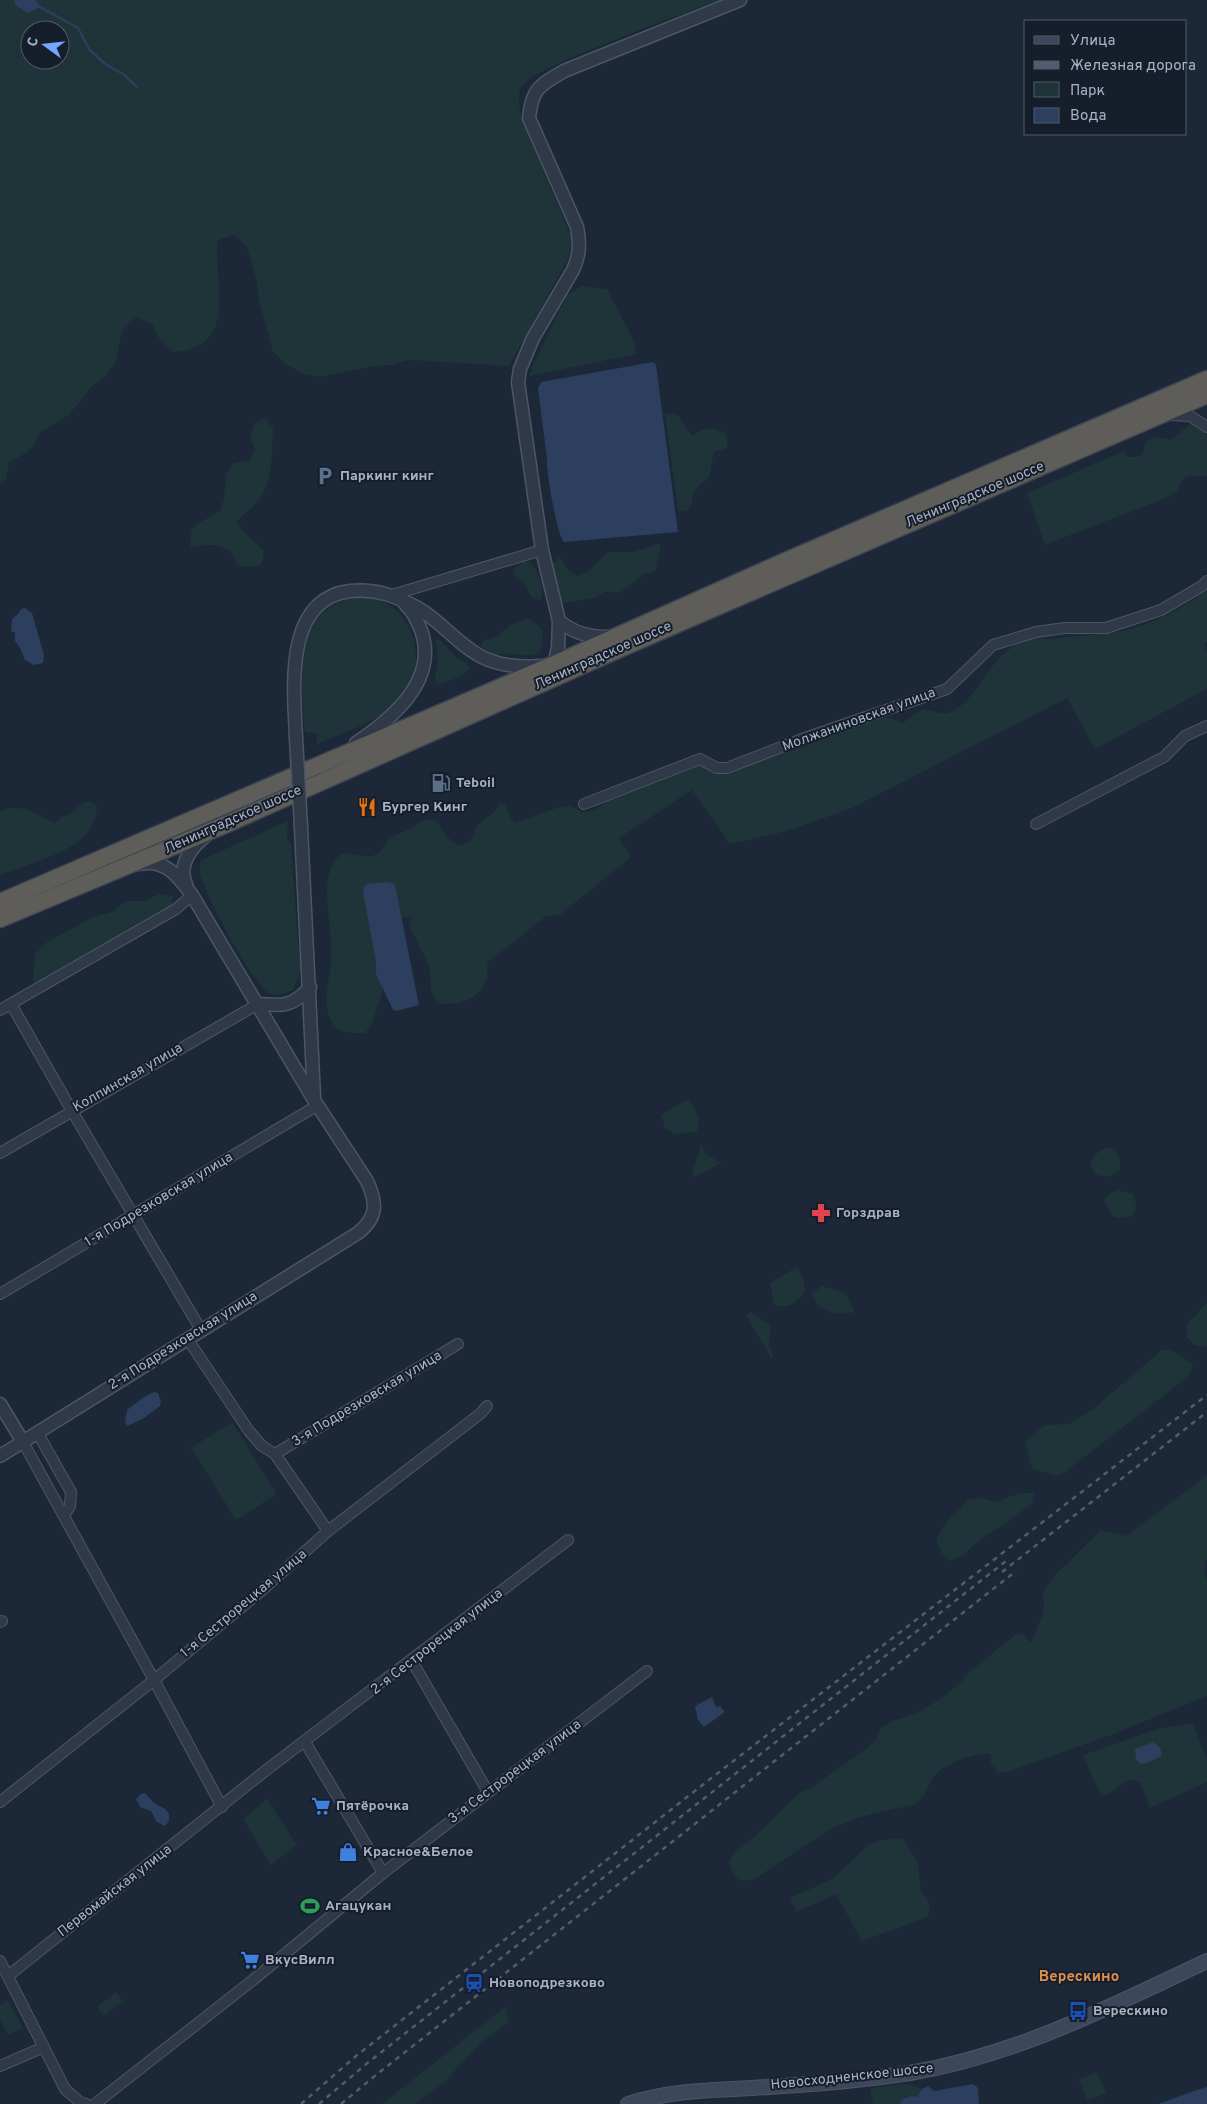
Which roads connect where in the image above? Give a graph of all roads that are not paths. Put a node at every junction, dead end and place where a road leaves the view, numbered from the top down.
1 (740, 0) edge
2 (1207, 379) edge
3 (1207, 395) edge
4 (1154, 418) junction
5 (1207, 427) edge
6 (542, 550) junction
7 (1207, 581) edge
8 (396, 597) junction
9 (559, 621) junction
10 (614, 637) junction
11 (551, 665) junction
12 (1207, 726) edge
13 (330, 761) junction
14 (584, 804) dead end
15 (227, 824) junction
16 (1036, 824) dead end
17 (122, 868) junction
18 (192, 895) junction
19 (0, 902) edge
20 (0, 919) edge
21 (310, 987) junction
22 (11, 1004) junction
23 (258, 1004) junction
24 (0, 1010) edge
25 (316, 1103) junction
26 (72, 1111) junction
27 (0, 1153) edge
28 (134, 1216) junction
29 (0, 1294) edge
30 (201, 1330) junction
31 (188, 1338) junction
32 (458, 1344) dead end
33 (0, 1404) edge
34 (487, 1406) dead end
35 (37, 1432) junction
36 (23, 1442) junction
37 (275, 1454) junction
38 (0, 1456) edge
39 (64, 1516) junction
40 (328, 1531) junction
41 (568, 1540) dead end
42 (412, 1661) junction
43 (647, 1671) dead end
44 (154, 1680) junction
45 (305, 1742) junction
46 (488, 1792) junction
47 (0, 1802) edge
48 (222, 1807) junction
49 (384, 1873) junction
50 (0, 1961) edge
51 (1207, 1961) edge
52 (8, 1976) junction
53 (44, 2047) junction
54 (0, 2066) edge
55 (86, 2104) edge
56 (95, 2104) edge
57 (628, 2104) edge

1 - 6 street
2 - 10 highway, Ленинградское шоссе
3 - 4 highway, Ленинградское шоссе
4 - 5 street
4 - 15 highway, Ленинградское шоссе
6 - 8 street
6 - 9 street
7 - 14 street, Молжаниновская улица
8 - 11 street
8 - 13 street
8 - 21 street, bridge
9 - 10 street
9 - 11 street
10 - 11 highway, Ленинградское шоссе
11 - 13 highway, Ленинградское шоссе
12 - 16 street
13 - 19 highway, Ленинградское шоссе
15 - 17 highway, Ленинградское шоссе
15 - 18 street
17 - 18 street
17 - 20 highway, Ленинградское шоссе
18 - 22 street
18 - 23 street
21 - 23 street
21 - 25 street
22 - 24 street
22 - 26 street
23 - 25 street
23 - 26 street, Колпинская улица
25 - 28 street, 1-я Подрезковская улица
25 - 30 street, 2-я Подрезковская улица
26 - 27 street, Колпинская улица
26 - 28 street
28 - 29 street, 1-я Подрезковская улица
28 - 30 street
30 - 31 street, 2-я Подрезковская улица
31 - 35 street, 2-я Подрезковская улица
31 - 37 street
32 - 37 street, 3-я Подрезковская улица
33 - 36 street
34 - 40 street, 1-я Сестрорецкая улица
35 - 36 street, 2-я Подрезковская улица
35 - 39 street
36 - 38 street, 2-я Подрезковская улица
36 - 39 street
37 - 40 street
39 - 44 street
40 - 44 street, 1-я Сестрорецкая улица
41 - 42 street, 2-я Сестрорецкая улица
42 - 45 street, 2-я Сестрорецкая улица
42 - 46 street
43 - 46 street, 3-я Сестрорецкая улица
44 - 47 street, 1-я Сестрорецкая улица
44 - 48 street
45 - 48 street, 2-я Сестрорецкая улица
45 - 49 street
46 - 49 street, 3-я Сестрорецкая улица
48 - 52 street, Первомайская улица
49 - 56 street, 3-я Сестрорецкая улица
50 - 52 street
51 - 57 main road, Новосходненское шоссе
52 - 53 street
53 - 54 street
53 - 55 street

